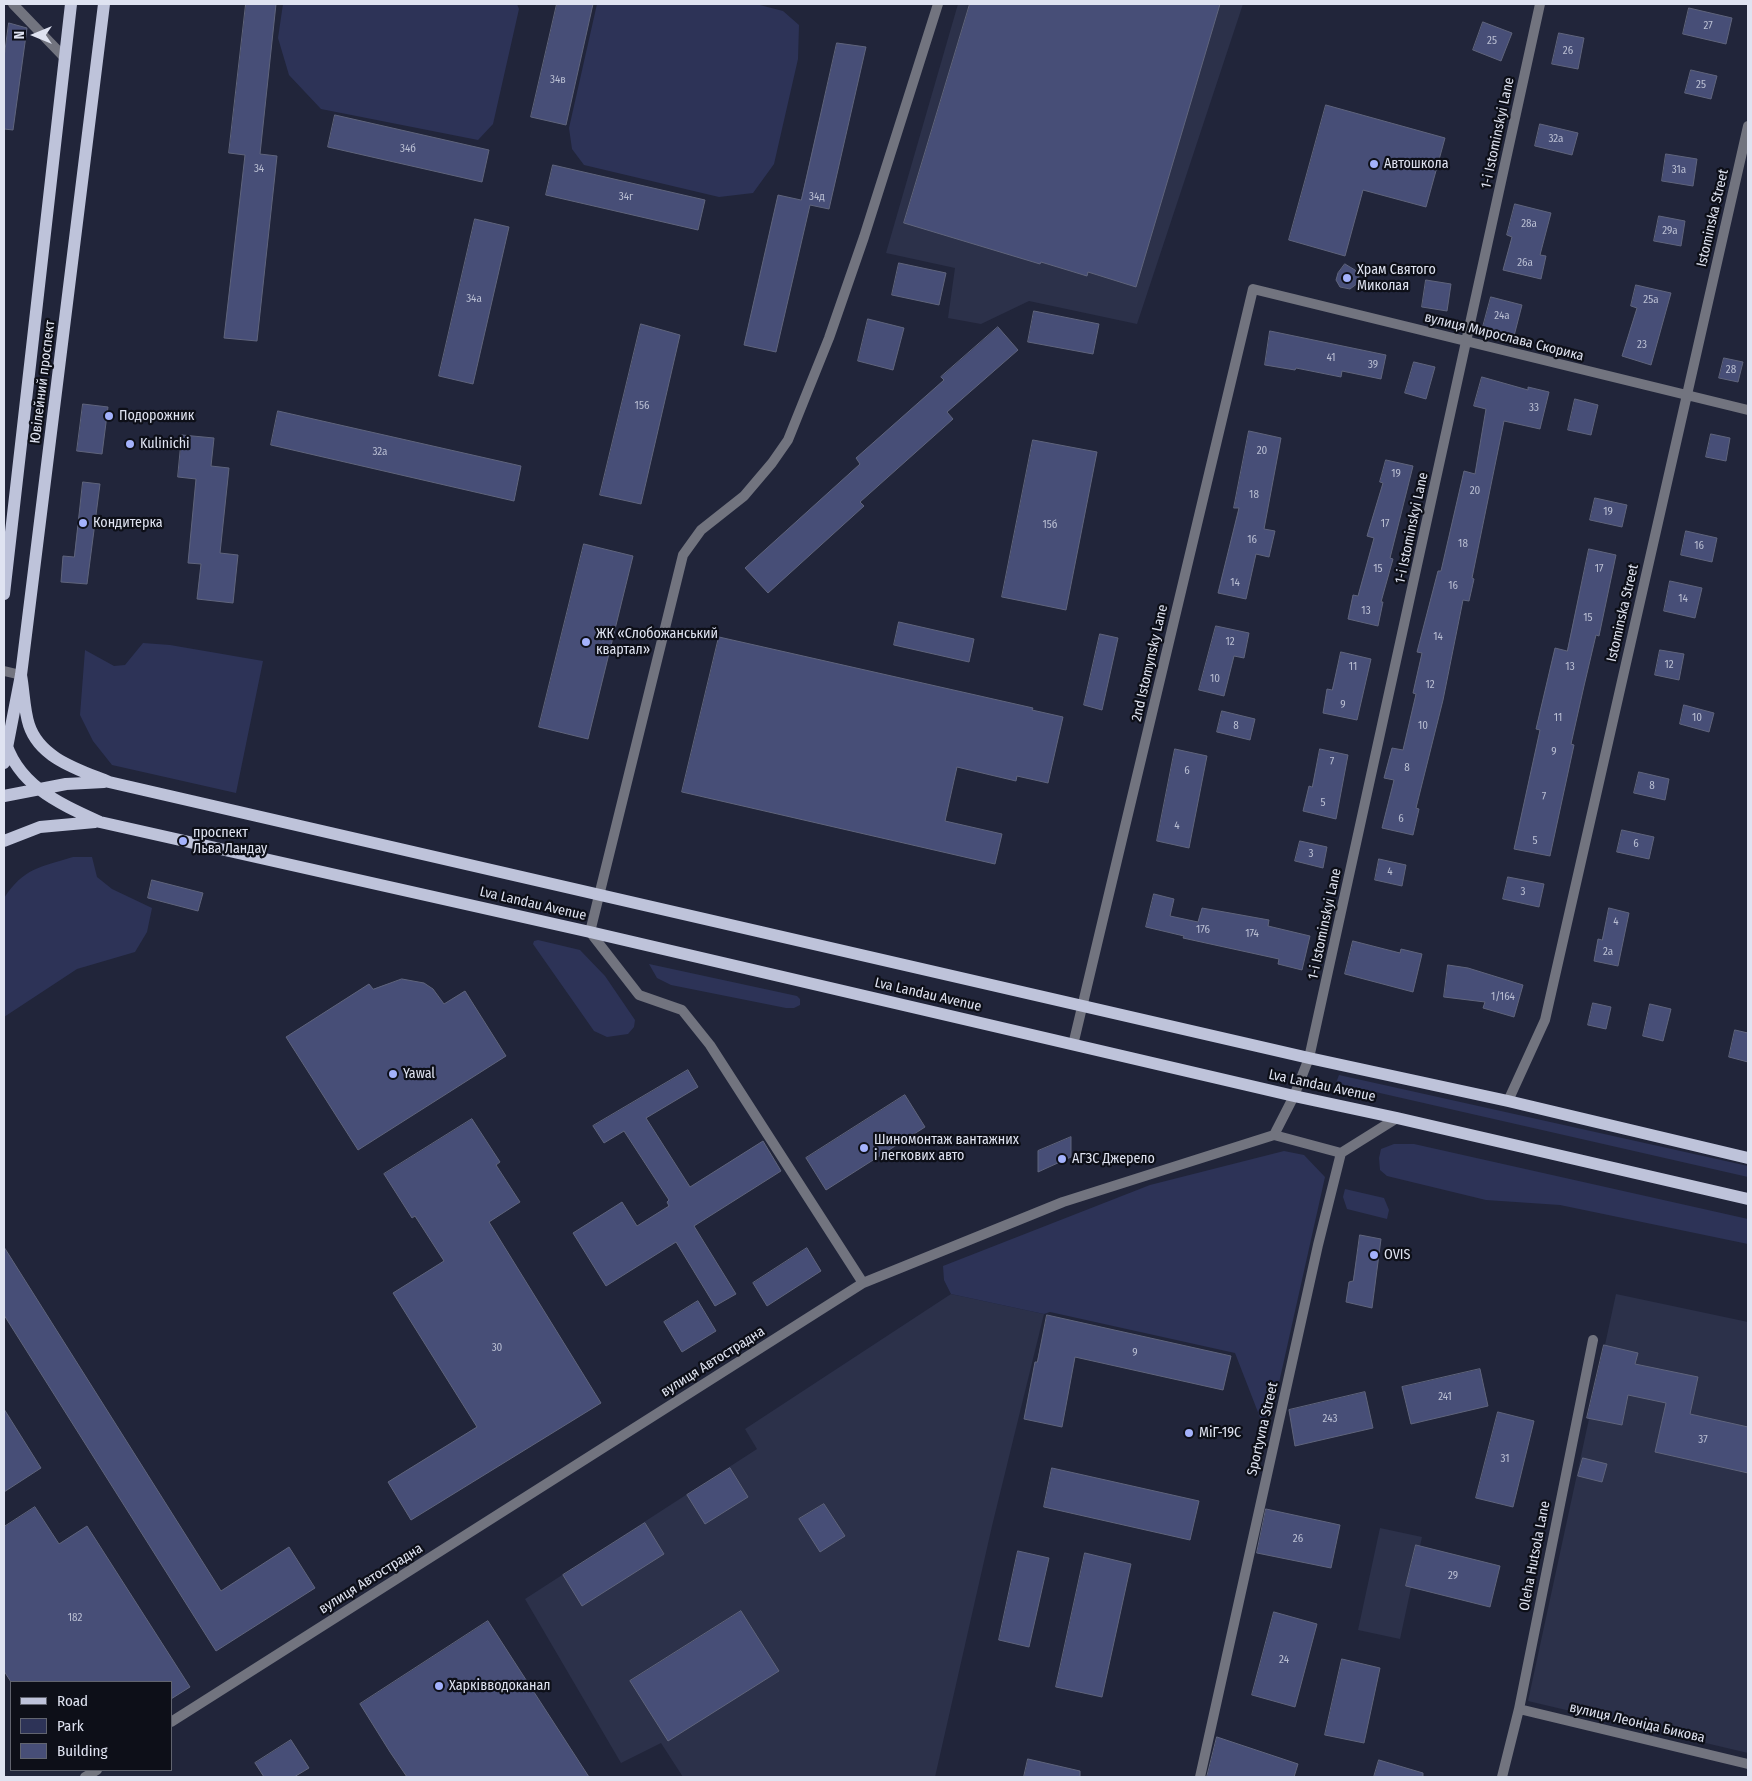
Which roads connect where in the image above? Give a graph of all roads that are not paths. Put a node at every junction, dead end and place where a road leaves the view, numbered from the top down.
1 (13, 4) edge
2 (71, 4) edge
3 (104, 4) edge
4 (938, 4) edge
5 (1540, 4) edge
6 (64, 57) junction
7 (1748, 126) edge
8 (1253, 289) joint
9 (1466, 343) junction
10 (1686, 395) junction
11 (1748, 410) edge
12 (4, 594) edge
13 (4, 671) edge
14 (22, 675) junction
15 (4, 736) edge
16 (6, 757) edge
17 (109, 782) junction
18 (36, 788) junction
19 (4, 796) edge
20 (100, 822) junction
21 (4, 841) edge
22 (599, 894) junction
23 (590, 932) junction
24 (1082, 1006) junction
25 (1073, 1045) junction
26 (1309, 1058) junction
27 (1294, 1096) junction
28 (1508, 1101) junction
29 (1397, 1118) junction
30 (1274, 1136) junction
31 (1341, 1153) junction
32 (1748, 1158) edge
33 (1748, 1199) edge
34 (863, 1283) junction
35 (1593, 1340) dead end
36 (1519, 1709) junction
37 (172, 1721) edge
38 (1748, 1764) edge
39 (1200, 1777) edge
40 (1502, 1777) edge

1 - 6 street
2 - 6 main road, Ювілейний проспект
3 - 14 main road, Ювілейний проспект
4 - 22 street
5 - 9 street, 1-i Istominskyi Lane
6 - 12 main road, Ювілейний проспект
7 - 10 street, Istominska Street
8 - 9 street, вулиця Мирослава Скорика
8 - 24 street, 2nd Istomynsky Lane
9 - 10 street, вулиця Мирослава Скорика
9 - 26 street, 1-i Istominskyi Lane
10 - 11 street, вулиця Мирослава Скорика
10 - 28 street, Istominska Street
13 - 14 street
14 - 16 main road, Ювілейний проспект
14 - 17 main road
15 - 16 main road
16 - 18 main road
17 - 18 main road
17 - 22 main road, Lva Landau Avenue
18 - 19 main road
18 - 20 main road
20 - 21 main road
20 - 23 main road, Lva Landau Avenue
22 - 23 street
22 - 24 main road, Lva Landau Avenue
23 - 25 main road, Lva Landau Avenue
23 - 34 street
24 - 25 street, 2nd Istomynsky Lane
24 - 26 main road, Lva Landau Avenue
25 - 27 main road, Lva Landau Avenue
26 - 27 street, 1-i Istominskyi Lane
26 - 28 main road, Lva Landau Avenue
27 - 29 main road, Lva Landau Avenue
27 - 30 street
28 - 32 main road, Lva Landau Avenue
29 - 31 street
29 - 33 main road, Lva Landau Avenue
30 - 31 street
30 - 34 street, вулиця Автострадна
31 - 39 street, Sportyvna Street
34 - 37 street, вулиця Автострадна
35 - 36 street, Oleha Hutsola Lane
36 - 38 street, вулиця Леоніда Бикова
36 - 40 street, Oleha Hutsola Lane

